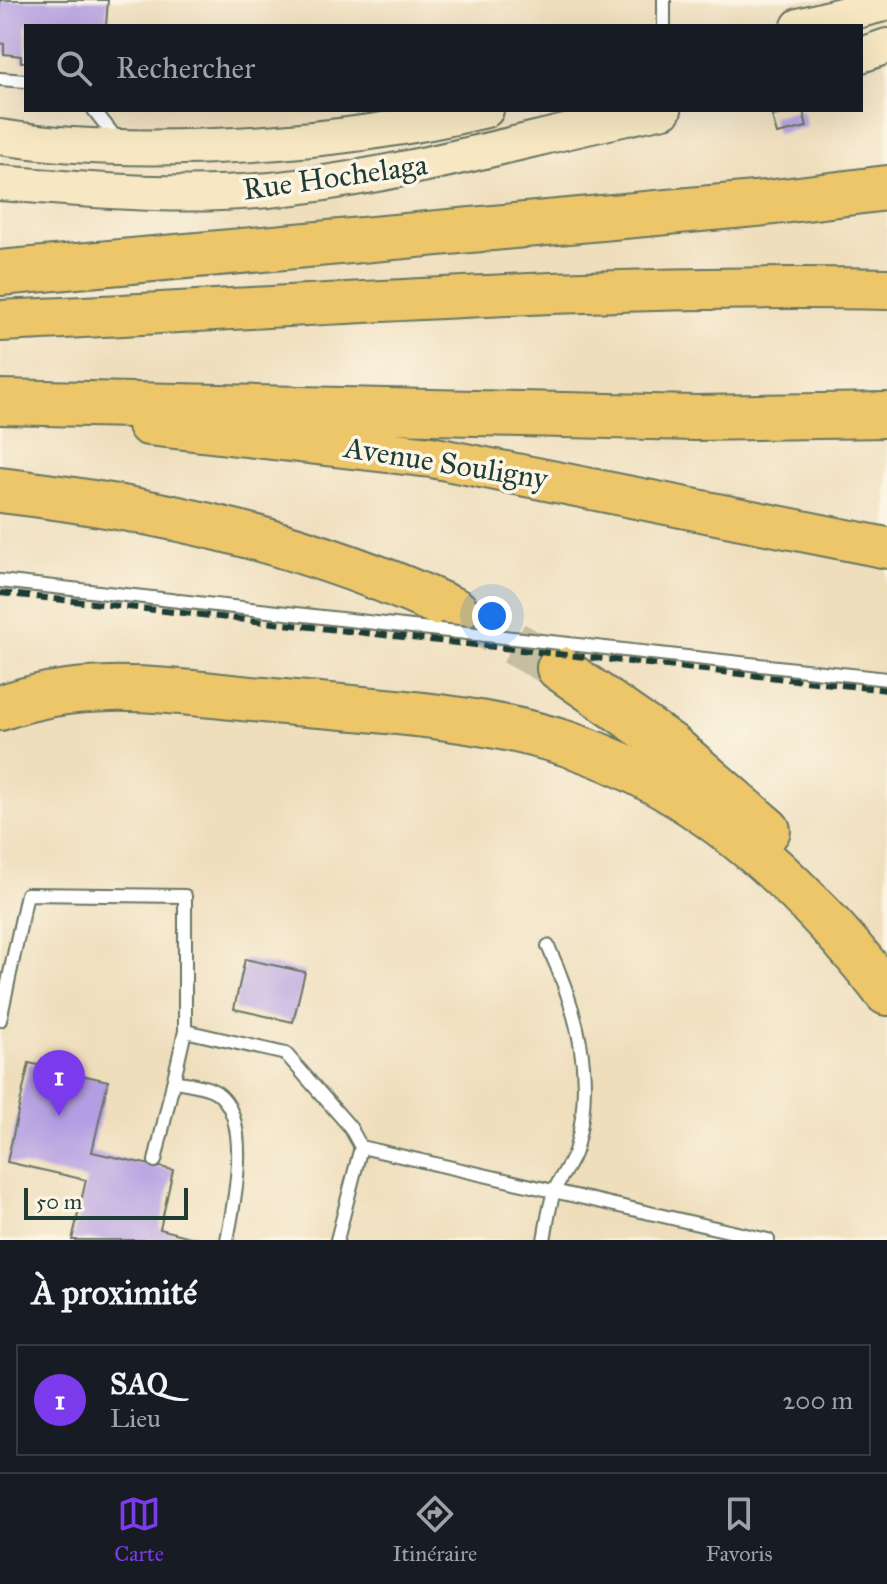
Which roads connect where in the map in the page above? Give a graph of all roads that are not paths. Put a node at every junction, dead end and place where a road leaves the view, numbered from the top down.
1 (664, 0) edge
2 (887, 3) edge
3 (664, 24) edge
4 (807, 24) edge
5 (887, 46) edge
6 (863, 54) edge
7 (0, 79) edge
8 (24, 81) edge
9 (96, 112) edge
10 (475, 112) edge
11 (655, 112) edge
12 (0, 137) edge
13 (121, 145) junction
14 (0, 183) edge
15 (887, 188) edge
16 (0, 273) edge
17 (887, 289) edge
18 (0, 321) edge
19 (0, 402) edge
20 (887, 415) edge
21 (0, 416) edge
22 (0, 490) edge
23 (887, 548) edge
24 (0, 581) edge
25 (448, 620) junction
26 (559, 656) junction
27 (887, 679) edge
28 (0, 708) edge
29 (548, 946) dead end
30 (887, 967) edge
31 (887, 993) edge
32 (0, 1020) edge
33 (185, 1031) junction
34 (175, 1081) junction
35 (361, 1147) junction
36 (155, 1161) dead end
37 (554, 1191) junction
38 (227, 1240) edge
39 (337, 1240) edge
40 (544, 1240) edge
41 (768, 1240) edge

1 - 3 lane
2 - 4 main road
5 - 6 main road
7 - 8 lane
9 - 13 lane
10 - 13 main road, Rue Hochelaga
11 - 14 main road, Rue Hochelaga
12 - 13 main road, Rue Hochelaga
15 - 16 highway
17 - 18 highway
19 - 20 highway
21 - 23 highway, Avenue Souligny
22 - 25 highway
24 - 25 lane
25 - 26 lane, bridge
26 - 27 lane
26 - 30 highway
28 - 31 highway
29 - 37 lane
32 - 33 lane
33 - 34 lane
33 - 35 lane
34 - 36 lane
34 - 38 lane
35 - 37 lane
35 - 39 lane
37 - 40 lane
37 - 41 lane

